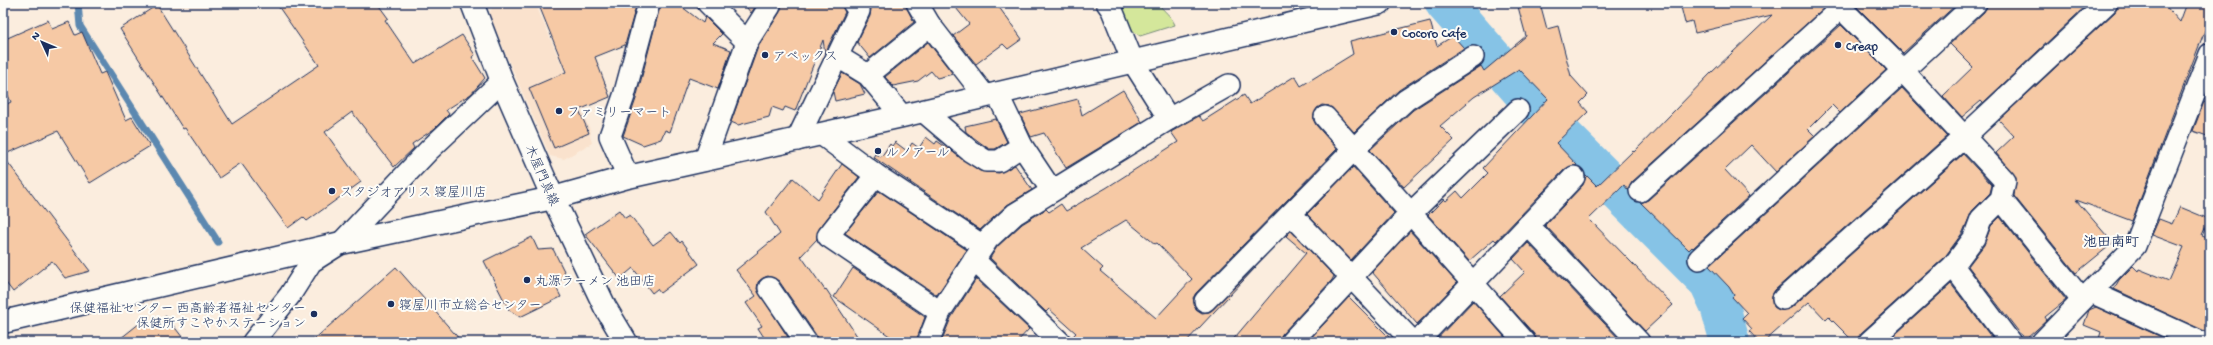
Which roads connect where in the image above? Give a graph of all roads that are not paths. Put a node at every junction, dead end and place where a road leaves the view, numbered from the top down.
1 (649, 3) edge
2 (708, 3) edge
3 (853, 3) edge
4 (917, 3) edge
5 (1107, 3) edge
6 (1380, 3) edge
7 (1976, 3) edge
8 (2107, 3) edge
9 (477, 5) edge
10 (770, 6) dead end
11 (1838, 6) edge
12 (930, 25) junction
13 (747, 42) junction
14 (2210, 54) edge
15 (837, 56) junction
16 (1473, 58) dead end
17 (1133, 62) junction
18 (1903, 71) junction
19 (868, 75) junction
20 (502, 81) junction
21 (1229, 85) dead end
22 (991, 94) junction
23 (1518, 110) dead end
24 (923, 111) junction
25 (902, 116) junction
26 (1324, 117) dead end
27 (1169, 119) junction
28 (821, 134) junction
29 (1964, 137) junction
30 (797, 140) junction
31 (1022, 146) junction
32 (1354, 149) junction
33 (705, 160) junction
34 (876, 175) junction
35 (628, 177) junction
36 (1574, 177) dead end
37 (1052, 191) junction
38 (1640, 191) dead end
39 (553, 198) junction
40 (2001, 200) junction
41 (1411, 213) junction
42 (1291, 214) junction
43 (1528, 225) junction
44 (341, 243) junction
45 (978, 253) junction
46 (1699, 259) dead end
47 (1953, 266) junction
48 (1351, 276) junction
49 (1472, 283) junction
50 (769, 288) dead end
51 (2086, 296) junction
52 (1783, 299) dead end
53 (1205, 301) dead end
54 (940, 312) junction
55 (3, 322) edge
56 (1048, 338) edge
57 (253, 342) edge
58 (626, 342) edge
59 (806, 342) edge
60 (928, 342) edge
61 (1291, 342) edge
62 (1413, 342) edge
63 (1417, 342) edge
64 (1525, 342) edge
65 (1639, 342) edge
66 (1869, 342) edge
67 (2010, 342) edge
68 (2042, 342) edge
69 (2201, 342) edge

1 - 35 street
2 - 13 street
3 - 15 street
4 - 12 street
5 - 17 street
6 - 17 street
7 - 18 street
8 - 29 street
9 - 20 street, 木屋門真線
10 - 13 street
11 - 18 street
11 - 38 street
12 - 19 street
12 - 22 street
13 - 33 street
14 - 51 street
15 - 19 street
15 - 30 street
16 - 32 street
17 - 22 street
17 - 27 street
18 - 29 street
18 - 46 street
19 - 25 street
20 - 39 street, 木屋門真線
20 - 44 street
21 - 27 street
22 - 24 street
22 - 31 street
23 - 41 street
24 - 25 street
24 - 31 street
25 - 28 street
26 - 32 street
27 - 37 street
28 - 30 street
28 - 34 street
29 - 40 street
29 - 52 street
30 - 33 street
31 - 37 street
32 - 41 street
32 - 42 street
33 - 35 street
34 - 45 street
34 - 54 street
35 - 39 street
36 - 43 street
37 - 45 street
39 - 44 street
39 - 58 street, 木屋門真線
40 - 47 street
40 - 51 street
41 - 48 street
41 - 49 street
42 - 48 street
42 - 53 street
43 - 49 street
43 - 65 street
44 - 55 street
44 - 57 street
45 - 54 street
45 - 56 street
47 - 66 street
47 - 67 street
48 - 61 street
48 - 62 street
49 - 63 street
49 - 64 street
50 - 59 street
51 - 68 street
51 - 69 street
54 - 60 street

